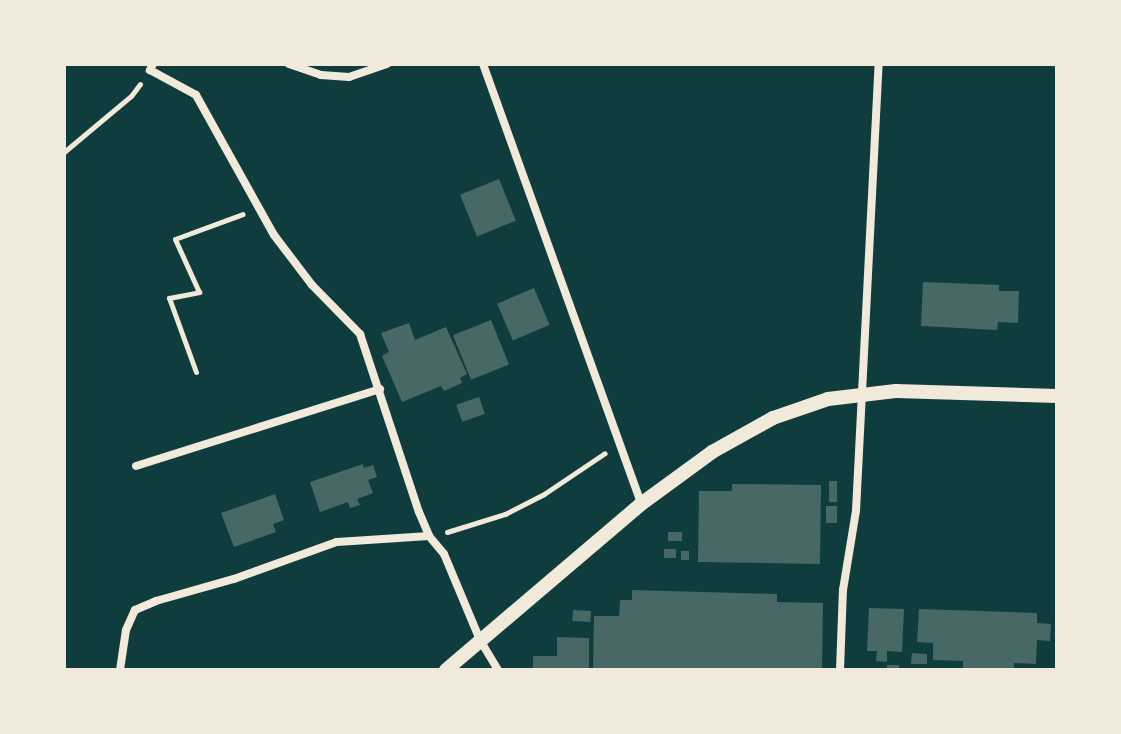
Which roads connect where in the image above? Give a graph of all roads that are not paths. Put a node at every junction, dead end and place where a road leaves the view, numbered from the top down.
1 (289, 64) edge
2 (387, 64) edge
3 (483, 64) edge
4 (879, 64) edge
5 (152, 67) edge
6 (380, 389) junction
7 (862, 394) junction
8 (1057, 396) edge
9 (136, 466) dead end
10 (641, 504) junction
11 (429, 536) junction
12 (480, 640) junction
13 (120, 670) edge
14 (446, 670) edge
15 (498, 670) edge
16 (840, 670) edge

1 - 2 street
3 - 10 street
4 - 7 street
5 - 6 street
6 - 9 street
6 - 11 street
7 - 8 street
7 - 10 street
7 - 16 street
10 - 12 street
11 - 12 street
11 - 13 street
12 - 14 street
12 - 15 street

